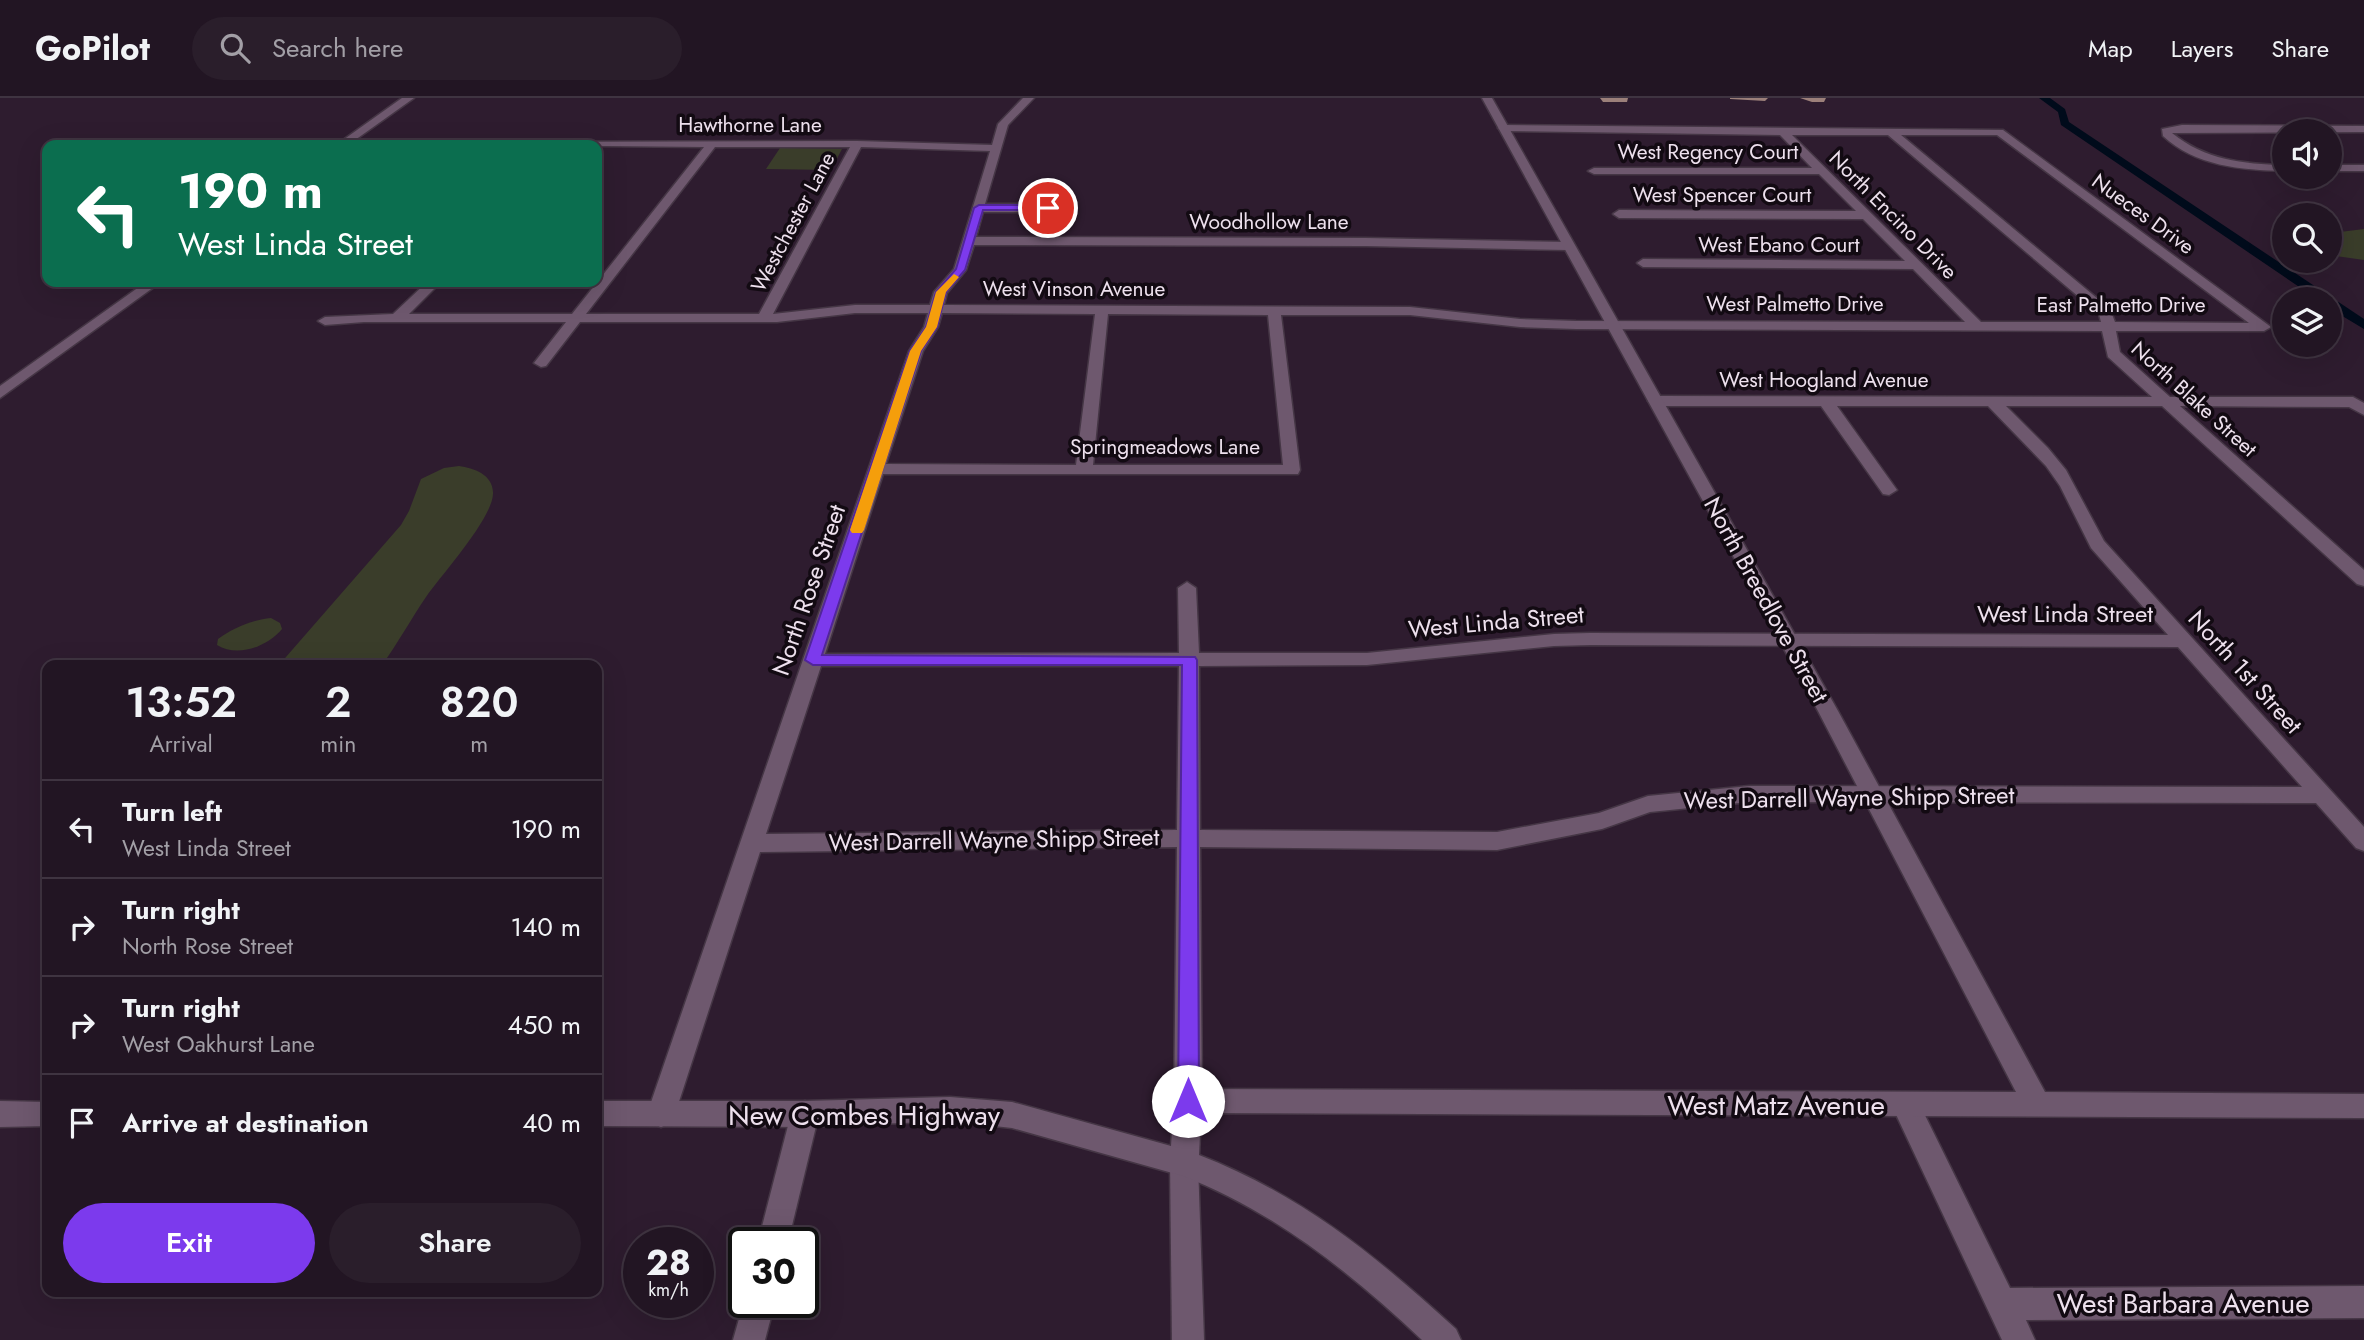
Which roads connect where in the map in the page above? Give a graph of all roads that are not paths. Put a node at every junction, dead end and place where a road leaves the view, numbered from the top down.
1 (409, 98) edge
2 (1029, 98) edge
3 (1487, 98) edge
4 (1503, 128) junction
5 (2272, 128) edge
6 (2342, 129) edge
7 (2364, 129) edge
8 (1782, 131) junction
9 (1890, 131) junction
10 (348, 140) edge
11 (602, 144) edge
12 (712, 144) junction
13 (857, 144) junction
14 (997, 148) junction
15 (2272, 168) edge
16 (2342, 168) edge
17 (2364, 168) edge
18 (1594, 171) dead end
19 (1822, 171) junction
20 (979, 208) junction
21 (1048, 208) dead end
22 (1619, 214) dead end
23 (1866, 215) junction
24 (969, 241) junction
25 (1568, 246) junction
26 (1643, 263) dead end
27 (1915, 265) junction
28 (602, 283) edge
29 (147, 287) edge
30 (429, 287) edge
31 (599, 287) edge
32 (938, 309) junction
33 (1102, 310) junction
34 (1274, 310) junction
35 (397, 318) junction
36 (574, 318) junction
37 (764, 318) junction
38 (325, 321) dead end
39 (1612, 324) junction
40 (1977, 326) junction
41 (2109, 327) junction
42 (2264, 327) joint
43 (541, 363) dead end
44 (0, 393) edge
45 (1825, 400) junction
46 (1656, 401) junction
47 (1992, 401) junction
48 (2164, 402) junction
49 (2364, 410) edge
50 (877, 469) junction
51 (1084, 470) junction
52 (1889, 490) dead end
53 (2340, 558) junction
54 (2364, 558) edge
55 (2364, 580) edge
56 (1186, 589) dead end
57 (1788, 639) junction
58 (2185, 641) junction
59 (813, 660) junction
60 (1189, 660) junction
61 (1873, 795) junction
62 (2321, 795) junction
63 (1188, 838) junction
64 (2364, 842) edge
65 (753, 843) junction
66 (1188, 1101) junction
67 (1906, 1106) junction
68 (2038, 1106) junction
69 (2364, 1106) edge
70 (0, 1114) edge
71 (42, 1114) edge
72 (602, 1114) edge
73 (661, 1114) junction
74 (804, 1114) junction
75 (1184, 1163) junction
76 (777, 1227) edge
77 (2364, 1302) edge
78 (2002, 1304) junction
79 (754, 1318) edge
80 (749, 1340) edge
81 (1188, 1340) edge
82 (1445, 1340) edge
83 (2019, 1340) edge

1 - 10 street
2 - 14 street, North Rose Street
3 - 4 street, North Breedlove Street
4 - 8 street
4 - 25 street, North Breedlove Street
5 - 15 street
6 - 7 street
8 - 9 street
8 - 19 street, North Encino Drive
9 - 41 street, North Blake Street
9 - 42 street, Nueces Drive
11 - 12 street, Hawthorne Lane
12 - 13 street, Hawthorne Lane
12 - 28 street
13 - 14 street, Hawthorne Lane
13 - 37 street, Westchester Lane
14 - 20 street, North Rose Street
16 - 17 street
18 - 19 street, West Regency Court
19 - 23 street, North Encino Drive
20 - 21 street
20 - 24 street, North Rose Street
22 - 23 street, West Spencer Court
23 - 27 street, North Encino Drive
24 - 25 street, Woodhollow Lane
24 - 32 street, North Rose Street
25 - 39 street, North Breedlove Street
26 - 27 street, West Ebano Court
27 - 40 street, North Encino Drive
29 - 44 street
30 - 35 street
31 - 36 street
32 - 33 street, West Vinson Avenue
32 - 37 street, West Vinson Avenue
32 - 50 street, North Rose Street
33 - 34 street, West Vinson Avenue
33 - 51 street
34 - 39 street, West Vinson Avenue
34 - 51 street, Springmeadows Lane
35 - 36 street, West Vinson Avenue
35 - 38 street, West Vinson Avenue
36 - 37 street, West Vinson Avenue
36 - 43 street
39 - 40 street, West Palmetto Drive
39 - 46 street, North Breedlove Street
40 - 41 street, East Palmetto Drive
41 - 42 street, East Palmetto Drive
41 - 48 street, North Blake Street
45 - 46 street, West Hoogland Avenue
45 - 47 street, West Hoogland Avenue
45 - 52 street
46 - 57 street, North Breedlove Street
47 - 48 street, West Hoogland Avenue
47 - 58 street, North 1st Street
48 - 49 street, West Hoogland Avenue
48 - 53 street, North Blake Street
50 - 51 street, Springmeadows Lane
50 - 59 street, North Rose Street
53 - 54 street
53 - 55 street, North Blake Street
56 - 60 street
57 - 58 street, West Linda Street
57 - 60 street, West Linda Street
57 - 61 street, North Breedlove Street
58 - 62 street, North 1st Street
59 - 60 street, West Linda Street
59 - 65 street, North Rose Street
60 - 63 street
61 - 62 street, West Darrell Wayne Shipp Street
61 - 63 street, West Darrell Wayne Shipp Street
61 - 68 street, North Breedlove Street
62 - 64 street, North 1st Street
63 - 65 street, West Darrell Wayne Shipp Street
63 - 66 street
65 - 73 street, North Rose Street
66 - 67 street, West Matz Avenue
66 - 75 street
67 - 68 street, West Matz Avenue
67 - 78 street
68 - 69 street, West Matz Avenue
70 - 71 street
72 - 73 street, New Combes Highway
73 - 74 street, New Combes Highway
74 - 75 street, New Combes Highway
74 - 76 street
75 - 81 street
75 - 82 street, New Combes Highway
77 - 78 street, West Barbara Avenue
78 - 83 street
79 - 80 street

